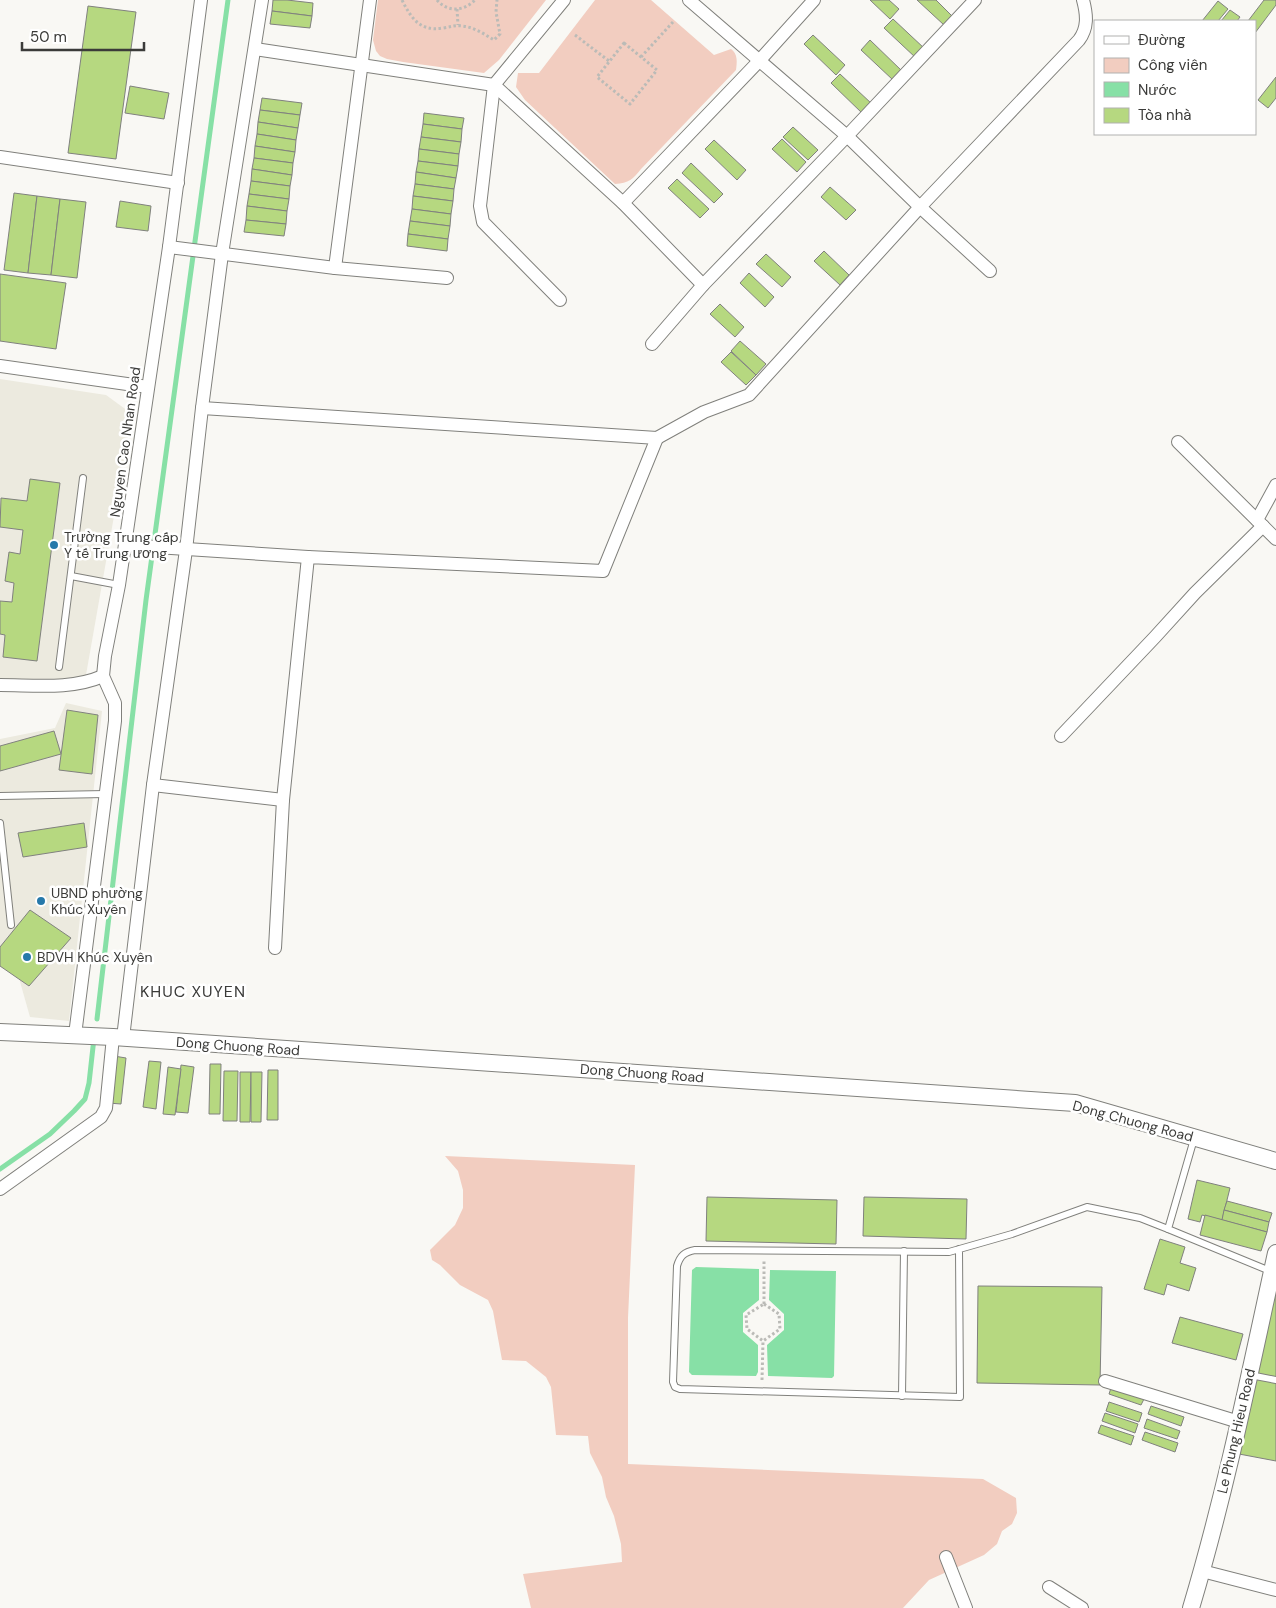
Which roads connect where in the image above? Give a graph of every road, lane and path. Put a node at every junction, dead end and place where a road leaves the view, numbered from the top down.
1 (201, 0) edge
2 (262, 0) edge
3 (370, 0) edge
4 (402, 0) edge
5 (437, 0) edge
6 (475, 0) edge
7 (497, 0) edge
8 (564, 0) edge
9 (689, 0) edge
10 (814, 0) edge
11 (975, 0) edge
12 (1083, 0) edge
13 (457, 9) junction
14 (673, 22) dead end
15 (458, 25) junction
16 (575, 35) dead end
17 (255, 49) junction
18 (642, 58) junction
19 (760, 60) junction
20 (609, 61) junction
21 (362, 64) junction
22 (494, 85) junction
23 (848, 136) junction
24 (0, 157) edge
25 (178, 183) junction
26 (623, 203) junction
27 (920, 207) junction
28 (175, 248) junction
29 (219, 254) junction
30 (335, 268) junction
31 (990, 271) dead end
32 (447, 278) dead end
33 (703, 285) junction
34 (560, 300) dead end
35 (652, 344) dead end
36 (0, 366) edge
37 (148, 387) junction
38 (202, 408) junction
39 (657, 438) junction
40 (1178, 442) dead end
41 (83, 478) dead end
42 (1276, 484) edge
43 (1260, 523) junction
44 (1276, 539) edge
45 (131, 545) junction
46 (186, 550) junction
47 (308, 556) junction
48 (71, 576) junction
49 (119, 585) junction
50 (59, 667) dead end
51 (103, 676) junction
52 (0, 685) edge
53 (1061, 736) dead end
54 (153, 785) junction
55 (105, 794) junction
56 (0, 796) edge
57 (283, 800) junction
58 (0, 823) edge
59 (11, 925) dead end
60 (275, 948) dead end
61 (0, 1032) edge
62 (81, 1036) junction
63 (114, 1037) junction
64 (1194, 1137) junction
65 (1276, 1161) edge
66 (0, 1189) edge
67 (1168, 1229) junction
68 (959, 1249) junction
69 (764, 1250) junction
70 (904, 1251) junction
71 (1276, 1253) edge
72 (1272, 1272) junction
73 (764, 1304) junction
74 (763, 1341) junction
75 (1249, 1374) junction
76 (1276, 1380) edge
77 (1105, 1381) dead end
78 (762, 1392) junction
79 (902, 1396) junction
80 (1239, 1422) junction
81 (946, 1557) dead end
82 (1202, 1571) junction
83 (1049, 1587) dead end
84 (1276, 1590) edge
85 (966, 1608) edge
86 (1082, 1608) edge
87 (1191, 1608) edge

1 - 25 street, Nguyen Cao Nhan Road
2 - 17 street
3 - 21 street
4 - 15 path
5 - 13 path
6 - 13 path
7 - 15 path
8 - 22 street
9 - 19 street
10 - 19 street
11 - 23 street
12 - 27 street
13 - 15 path
14 - 18 path
16 - 20 path
17 - 21 street
17 - 29 street
18 - 20 path
18 - 20 path
19 - 23 street
19 - 26 street
21 - 22 street
21 - 30 street
22 - 26 street
22 - 34 street
23 - 27 street
23 - 33 street
24 - 25 street
25 - 28 street, Nguyen Cao Nhan Road
26 - 33 street
27 - 31 street
27 - 39 street
28 - 29 street
28 - 37 street, Nguyen Cao Nhan Road
29 - 30 street
29 - 38 street
30 - 32 street
33 - 35 street
36 - 37 street
37 - 45 street, Nguyen Cao Nhan Road
38 - 39 street
38 - 46 street
39 - 47 street
40 - 43 street
41 - 48 lane
42 - 43 street
43 - 44 street
43 - 53 street
45 - 46 street
45 - 49 street, Nguyen Cao Nhan Road
46 - 47 street
46 - 54 street
47 - 57 street
48 - 49 lane
48 - 50 lane
49 - 51 street, Nguyen Cao Nhan Road
51 - 52 street
51 - 55 street, Nguyen Cao Nhan Road
54 - 57 street
54 - 63 street
55 - 56 lane
55 - 62 street, Nguyen Cao Nhan Road
57 - 60 street
58 - 59 lane
61 - 62 street, Dong Chuong Road
62 - 63 street, Dong Chuong Road
63 - 64 street, Dong Chuong Road
63 - 66 street
64 - 65 street, Dong Chuong Road
64 - 67 lane
67 - 68 lane
67 - 72 lane
68 - 70 lane
68 - 79 lane
69 - 70 lane
69 - 73 path
69 - 78 lane
70 - 79 lane
71 - 72 street, Le Phung Hieu Road
72 - 75 street, Le Phung Hieu Road
73 - 74 path
73 - 74 path
74 - 78 path
75 - 76 lane
75 - 80 street, Le Phung Hieu Road
77 - 80 street
78 - 79 lane
80 - 82 street, Le Phung Hieu Road
81 - 85 street
82 - 84 street
82 - 87 street, Le Phung Hieu Road
83 - 86 street

